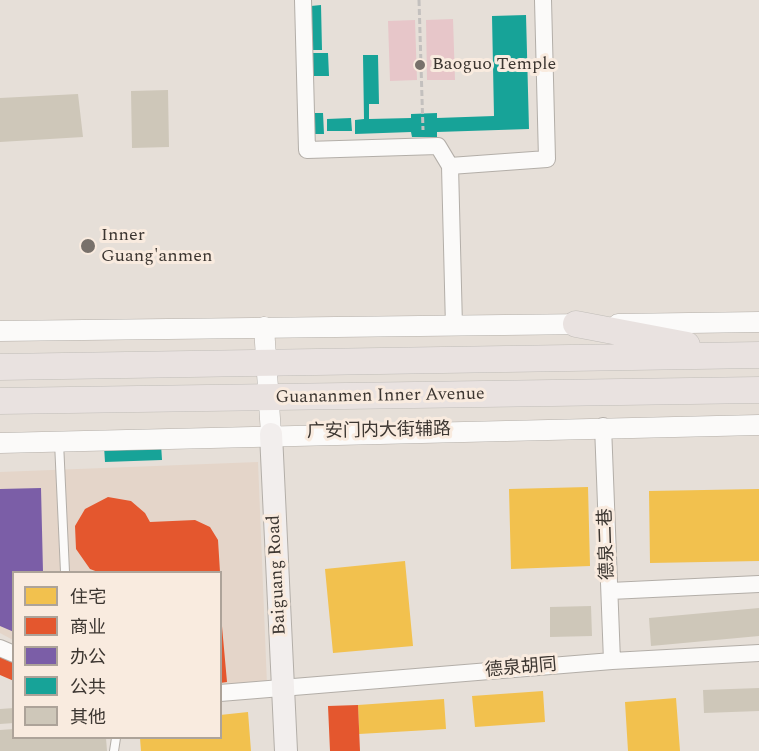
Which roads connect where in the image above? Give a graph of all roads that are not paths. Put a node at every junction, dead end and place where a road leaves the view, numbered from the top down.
1 (303, 0) edge
2 (543, 0) edge
3 (450, 166) junction
4 (759, 322) edge
5 (576, 324) junction
6 (264, 327) junction
7 (454, 327) junction
8 (0, 332) edge
9 (750, 355) edge
10 (267, 363) junction
11 (0, 367) edge
12 (759, 390) edge
13 (269, 399) junction
14 (0, 401) edge
15 (759, 424) edge
16 (603, 426) junction
17 (271, 435) junction
18 (0, 436) edge
19 (59, 441) junction
20 (10, 443) edge
21 (65, 571) edge
22 (759, 584) edge
23 (610, 591) junction
24 (759, 653) edge
25 (612, 661) junction
26 (284, 689) junction
27 (222, 693) edge
28 (286, 751) edge

1 - 3 street
2 - 3 street
3 - 7 street
4 - 5 street
5 - 7 street
5 - 9 main road
6 - 7 street
6 - 8 street
6 - 10 street, Baiguang Road
9 - 10 main road, Guananmen Inner Avenue
10 - 11 main road, Guananmen Inner Avenue
10 - 13 street, Baiguang Road
12 - 13 main road, Guananmen Inner Avenue
13 - 14 main road, Guananmen Inner Avenue
13 - 17 street, Baiguang Road
15 - 16 street, 广安门内大街辅路
16 - 17 street, 广安门内大街辅路
16 - 23 street, 德泉二巷
17 - 19 street, 广安门内大街辅路
17 - 26 main road, Baiguang Road
18 - 20 street, 广安门内大街辅路
19 - 20 street, 广安门内大街辅路
19 - 21 lane
22 - 23 street
23 - 25 street, 德泉二巷
24 - 25 street, 德泉胡同
25 - 26 street, 德泉胡同
26 - 27 street, 德泉胡同
26 - 28 main road, Baiguang Road

